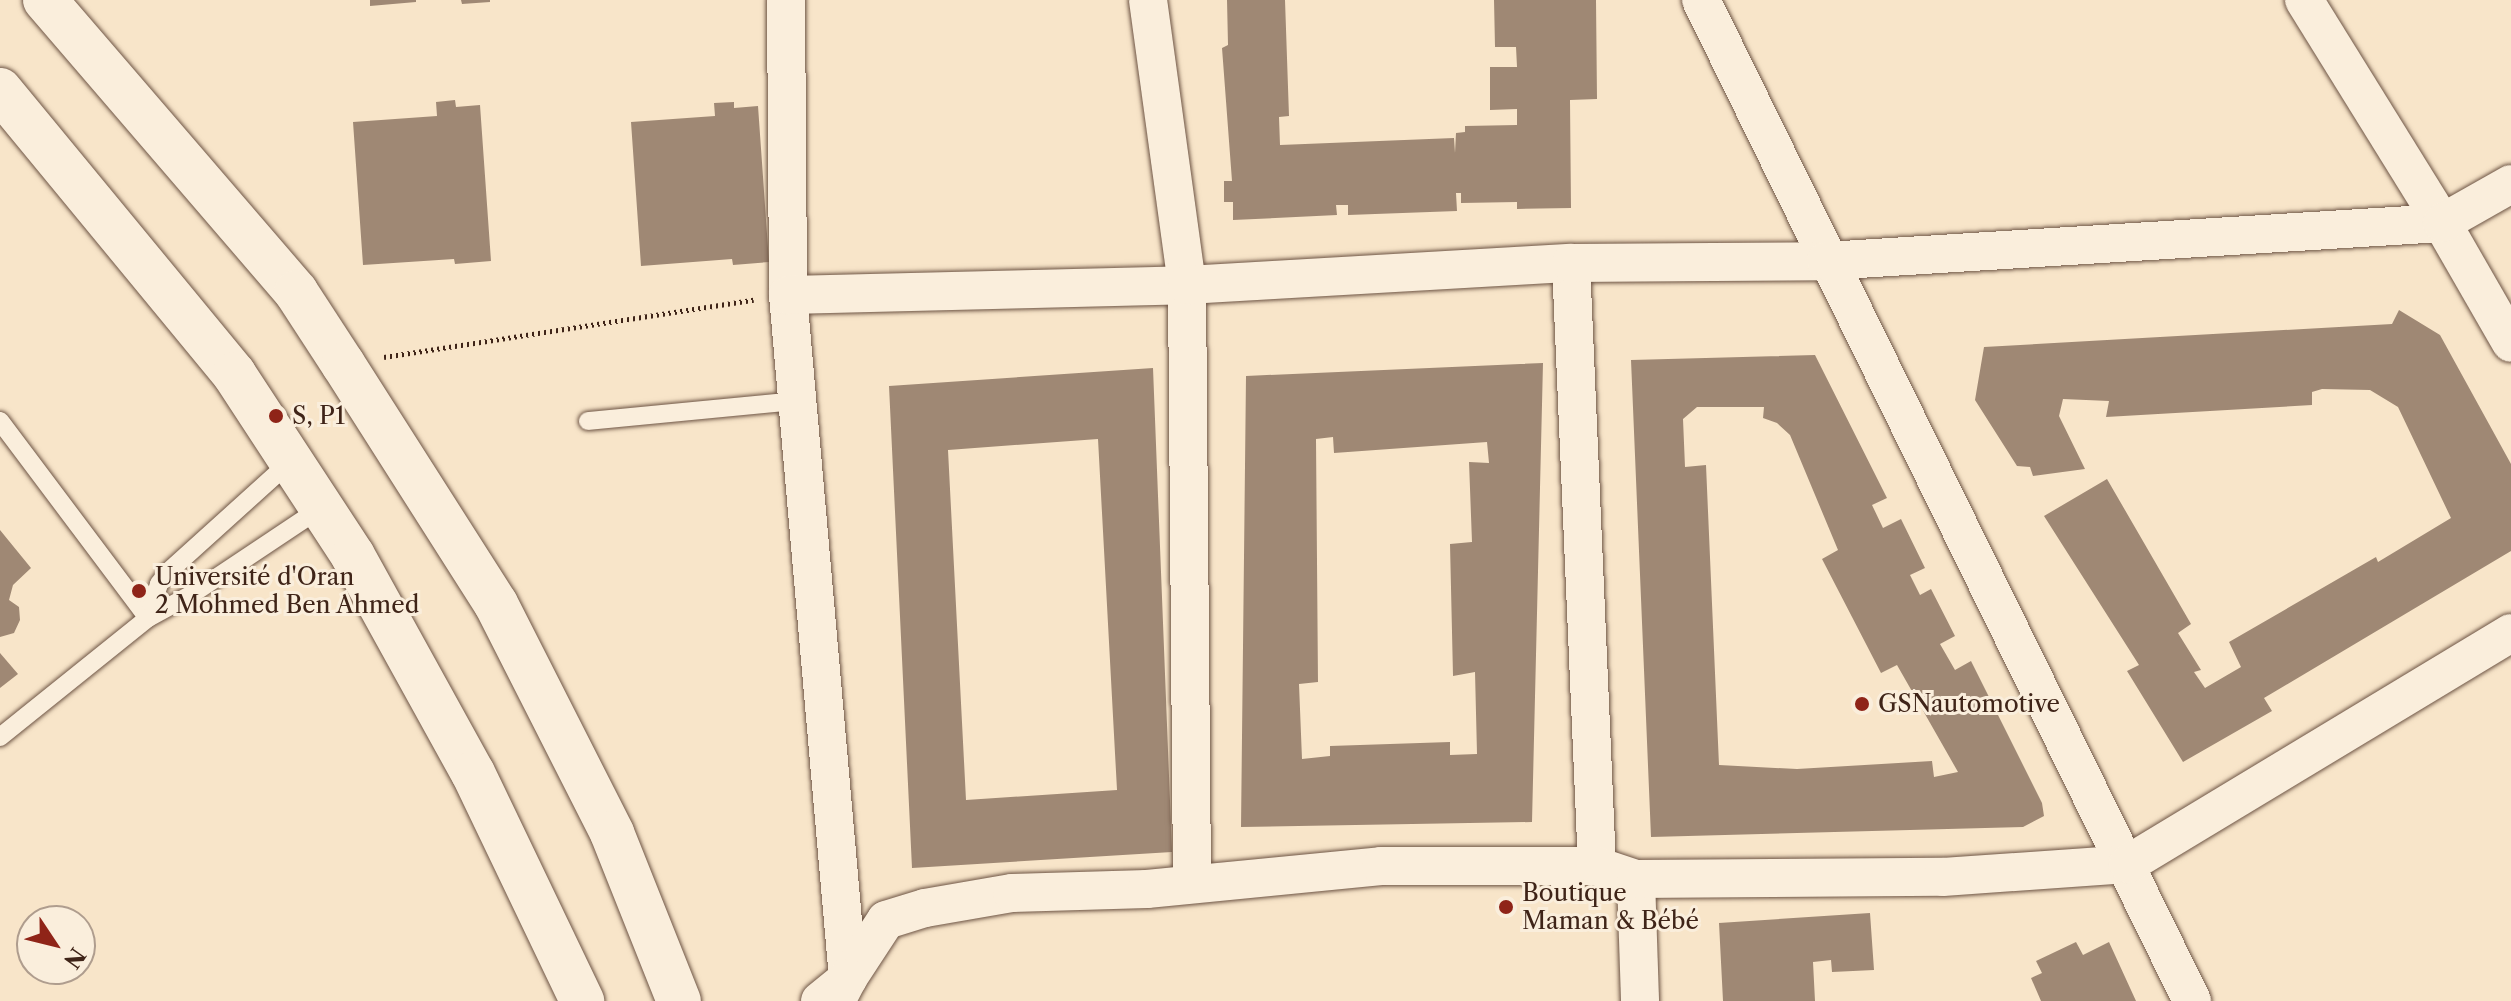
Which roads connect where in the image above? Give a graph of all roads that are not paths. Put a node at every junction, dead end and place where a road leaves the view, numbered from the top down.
1 (45, 0) edge
2 (786, 0) edge
3 (1148, 0) edge
4 (1701, 0) edge
5 (2304, 0) edge
6 (0, 90) edge
7 (2511, 184) edge
8 (2442, 223) junction
9 (1826, 261) junction
10 (1571, 263) junction
11 (1187, 285) junction
12 (788, 295) junction
13 (2511, 343) edge
14 (796, 401) junction
15 (0, 421) edge
16 (588, 421) dead end
17 (291, 461) junction
18 (321, 508) junction
19 (148, 618) junction
20 (2511, 633) edge
21 (0, 737) edge
22 (2128, 864) junction
23 (1597, 866) junction
24 (1636, 879) junction
25 (1192, 884) junction
26 (835, 993) edge
27 (582, 1001) edge
28 (679, 1001) edge
29 (1640, 1001) edge
30 (2192, 1001) edge

1 - 28 main road
2 - 12 street
3 - 11 street
4 - 9 street
5 - 8 street
6 - 17 main road
7 - 8 street
8 - 9 street
8 - 13 street
9 - 10 street
9 - 22 street
10 - 11 street
10 - 23 street
11 - 12 street
11 - 25 street
12 - 14 street
14 - 16 lane
14 - 26 street
15 - 19 lane
17 - 18 main road
17 - 19 lane
18 - 19 lane
18 - 27 main road
19 - 21 lane
20 - 22 street
22 - 24 street
22 - 30 street
23 - 24 street
23 - 25 street
24 - 29 street
25 - 26 street

